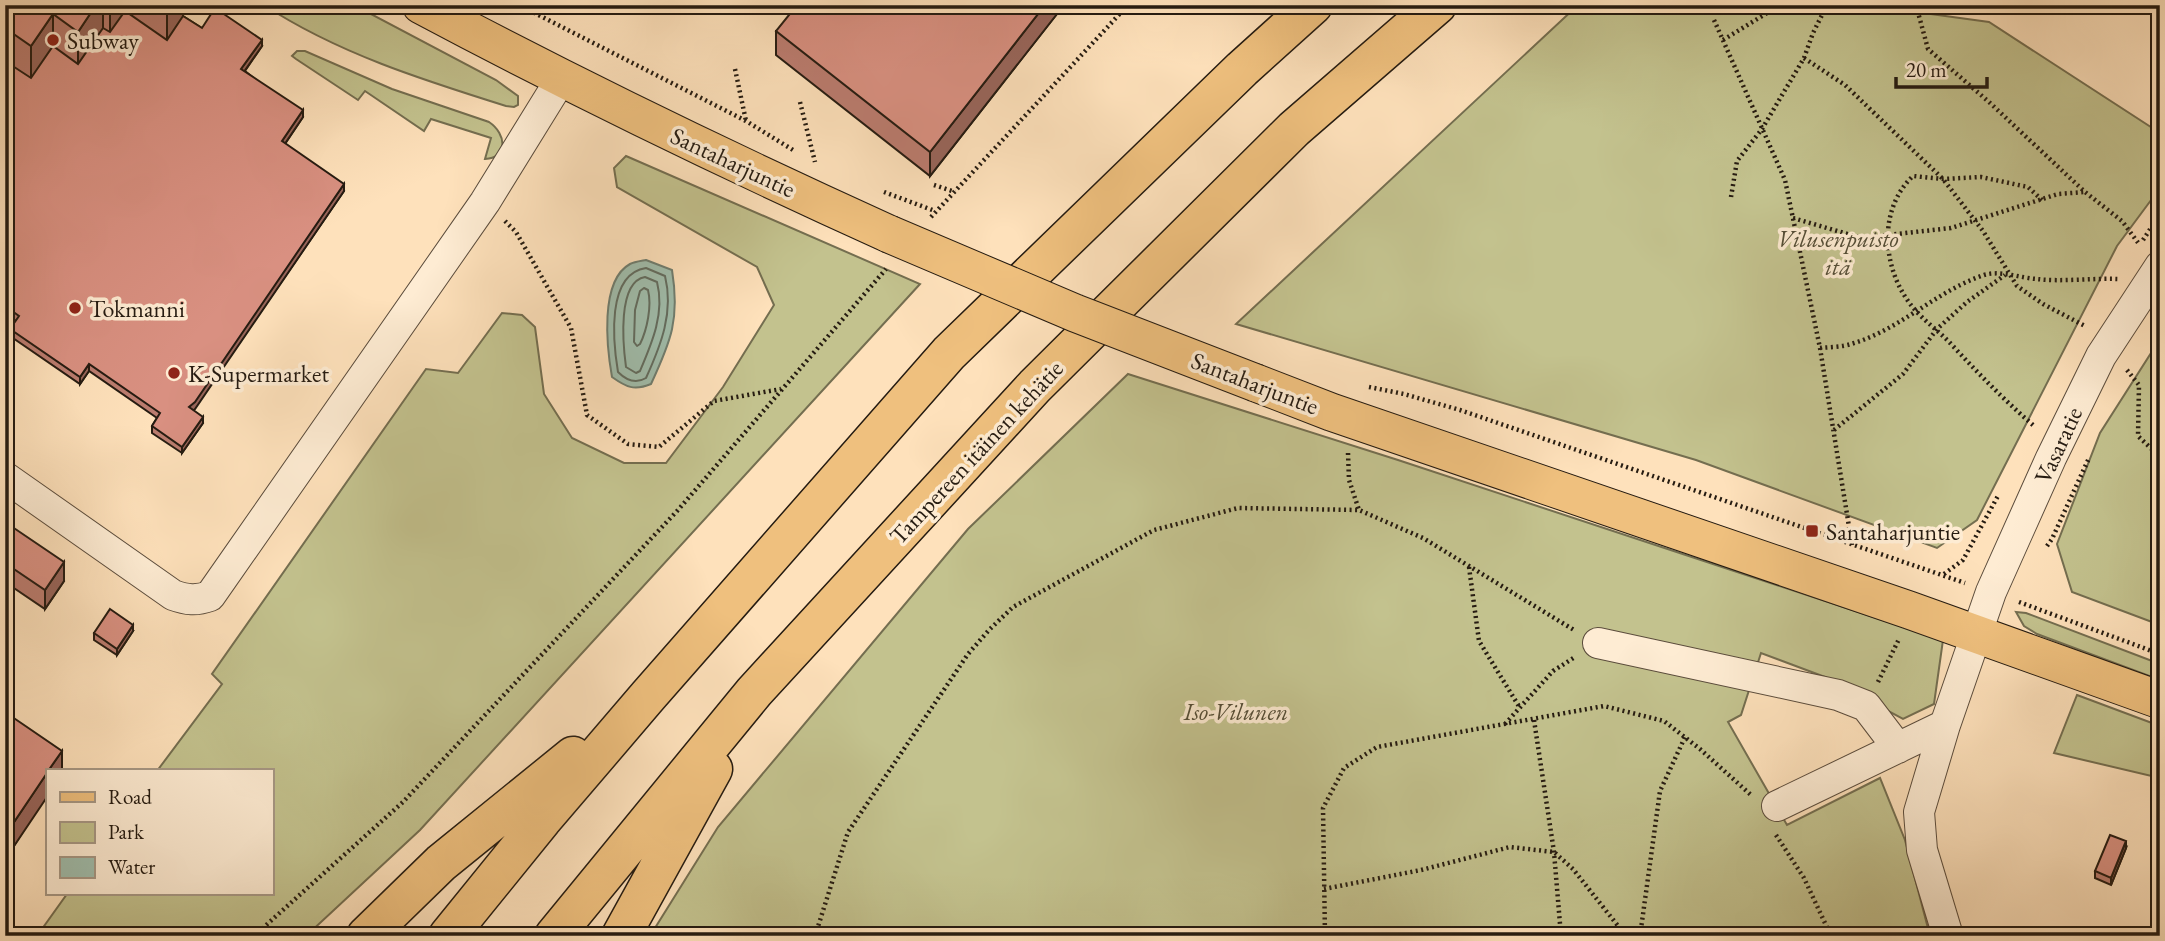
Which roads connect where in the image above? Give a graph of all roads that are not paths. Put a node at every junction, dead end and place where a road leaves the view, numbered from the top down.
1 (421, 5) edge
2 (1313, 5) edge
3 (1437, 5) edge
4 (561, 79) junction
5 (2150, 256) edge
6 (5, 477) edge
7 (1975, 634) junction
8 (1598, 643) road end
9 (754, 692) junction
10 (648, 696) junction
11 (2160, 700) edge
12 (1945, 725) junction
13 (1898, 748) junction
14 (1775, 819) road end
15 (366, 936) edge
16 (448, 936) edge
17 (554, 936) edge
18 (621, 936) edge
19 (1948, 936) edge

1 - 4 main road, Santaharjuntie
2 - 10 highway
3 - 9 highway, Tampereen itäinen kehätie
4 - 6 street
4 - 7 main road, Santaharjuntie, bridge
5 - 7 street, Vasaratie
7 - 11 main road, Santaharjuntie
7 - 12 street, Vasaratie
8 - 13 street
9 - 17 highway, Tampereen itäinen kehätie
9 - 18 highway
10 - 15 highway
10 - 16 highway
12 - 13 street
12 - 19 street, Vasaratie
13 - 14 street

